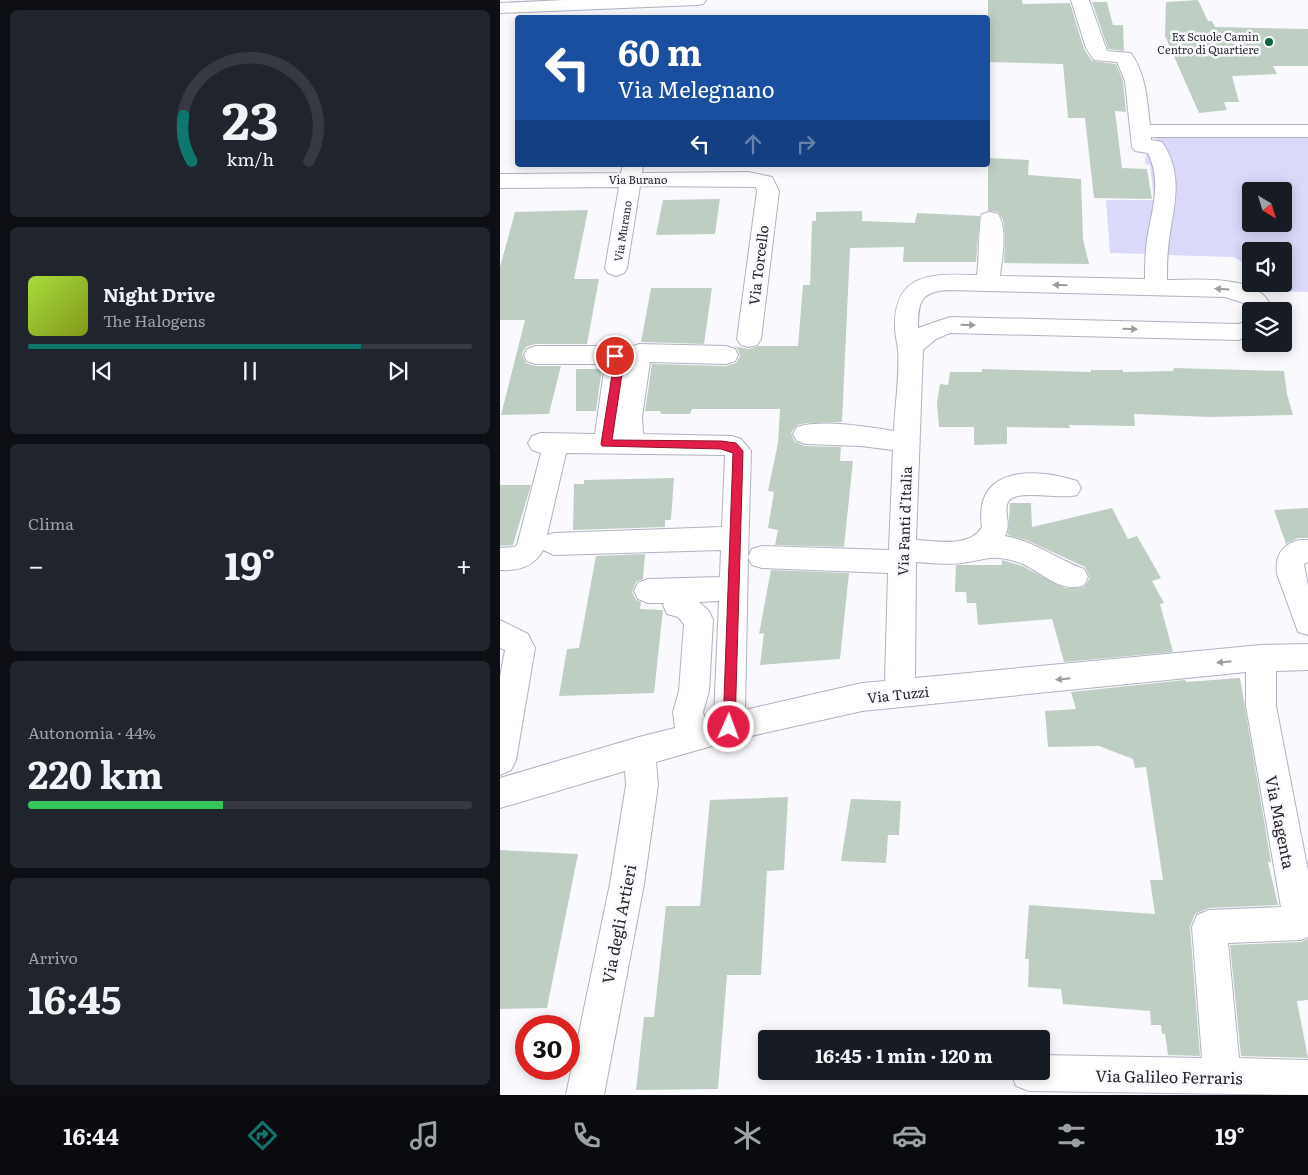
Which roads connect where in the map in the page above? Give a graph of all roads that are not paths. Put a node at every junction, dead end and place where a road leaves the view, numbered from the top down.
1 (697, 0) edge
2 (1080, 0) edge
3 (500, 8) edge
4 (657, 10) edge
5 (1308, 131) edge
6 (1141, 139) junction
7 (632, 172) edge
8 (500, 180) edge
9 (768, 191) joint
10 (990, 219) dead end
11 (616, 268) dead end
12 (988, 283) junction
13 (1156, 287) junction
14 (1256, 302) edge
15 (909, 307) junction
16 (938, 327) junction
17 (1242, 331) edge
18 (749, 339) dead end
19 (910, 349) junction
20 (536, 355) dead end
21 (726, 355) dead end
22 (806, 434) dead end
23 (907, 442) junction
24 (617, 444) junction
25 (1068, 488) dead end
26 (736, 538) junction
27 (554, 544) dead end
28 (983, 545) junction
29 (771, 550) dead end
30 (1308, 551) edge
31 (903, 552) junction
32 (500, 559) edge
33 (1074, 577) dead end
34 (734, 589) junction
35 (648, 591) dead end
36 (677, 605) dead end
37 (1308, 623) edge
38 (500, 633) edge
39 (1308, 657) edge
40 (1261, 658) junction
41 (900, 693) junction
42 (729, 727) junction
43 (692, 737) junction
44 (639, 751) junction
45 (500, 760) edge
46 (500, 793) edge
47 (1050, 1074) edge
48 (1308, 1078) edge
49 (1202, 1083) edge
50 (585, 1095) edge

1 - 4 street
2 - 6 street
3 - 4 street
5 - 6 street
6 - 13 street
7 - 8 street, Via Burano
7 - 9 street, Via Burano
7 - 11 street, Via Murano
9 - 18 street, Via Torcello
10 - 12 street
13 -> 12 street
12 - 15 street
14 -> 13 street
15 - 16 street
15 - 19 street, Via Fanti d'Italia
16 -> 17 street
16 - 19 street
19 - 23 street, Via Fanti d'Italia
20 - 24 street
21 - 24 street
22 - 23 street
23 - 31 street, Via Fanti d'Italia
24 - 26 street
24 - 32 street
25 - 28 street
26 - 27 street
26 - 34 street
28 - 31 street
28 - 33 street
29 - 31 street
30 - 37 street
31 - 41 street, Via Fanti d'Italia
34 - 35 street
34 - 42 street
36 - 43 street
38 - 45 street
39 - 40 street, Via Tuzzi
40 -> 41 street, Via Tuzzi
40 - 49 street, Via Magenta
41 - 42 street, Via Tuzzi
42 - 43 street, Via Tuzzi
43 - 44 street, Via Tuzzi
44 - 46 street, Via Tuzzi
44 - 50 street, Via degli Artieri
47 - 49 street, Via Galileo Ferraris
48 - 49 street, Via Galileo Ferraris

